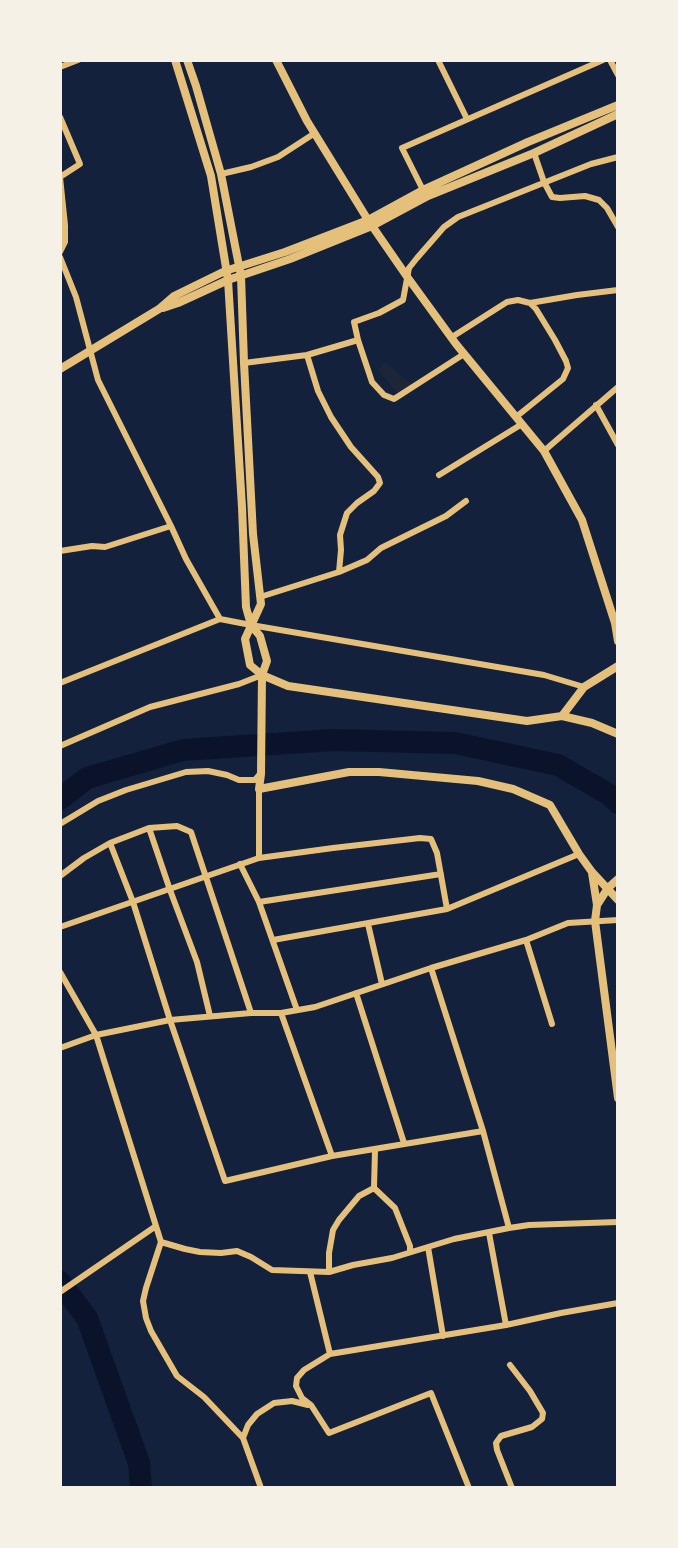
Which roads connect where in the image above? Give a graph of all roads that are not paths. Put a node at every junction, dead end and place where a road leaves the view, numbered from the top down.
1 (78, 60) edge
2 (175, 60) edge
3 (188, 60) edge
4 (276, 60) edge
5 (438, 60) edge
6 (603, 60) edge
7 (610, 60) edge
8 (60, 67) edge
9 (618, 75) edge
10 (618, 105) edge
11 (618, 114) edge
12 (60, 117) edge
13 (467, 119) junction
14 (315, 133) junction
15 (534, 153) junction
16 (618, 157) edge
17 (221, 174) junction
18 (60, 177) edge
19 (544, 182) junction
20 (423, 190) junction
21 (370, 223) junction
22 (618, 227) edge
23 (60, 252) edge
24 (60, 257) edge
25 (225, 271) junction
26 (240, 271) junction
27 (408, 278) junction
28 (228, 280) junction
29 (618, 290) edge
30 (530, 303) junction
31 (159, 309) junction
32 (452, 337) junction
33 (358, 340) junction
34 (92, 351) junction
35 (464, 354) junction
36 (307, 355) junction
37 (244, 363) junction
38 (60, 369) edge
39 (618, 387) edge
40 (596, 405) junction
41 (516, 417) junction
42 (522, 424) junction
43 (618, 445) edge
44 (544, 451) junction
45 (439, 475) dead end
46 (466, 501) dead end
47 (171, 526) junction
48 (60, 551) edge
49 (339, 572) junction
50 (260, 597) junction
51 (220, 619) junction
52 (251, 626) junction
53 (618, 641) edge
54 (618, 666) edge
55 (262, 675) junction
56 (60, 683) edge
57 (584, 687) junction
58 (562, 716) junction
59 (618, 734) edge
60 (60, 746) edge
61 (261, 774) junction
62 (259, 789) junction
63 (60, 824) edge
64 (150, 828) junction
65 (110, 843) junction
66 (579, 854) junction
67 (259, 858) junction
68 (240, 864) junction
69 (592, 872) junction
70 (441, 874) junction
71 (60, 876) edge
72 (206, 876) junction
73 (618, 879) edge
74 (608, 888) junction
75 (170, 890) junction
76 (618, 900) edge
77 (133, 902) junction
78 (259, 902) junction
79 (597, 905) junction
80 (447, 909) junction
81 (618, 920) edge
82 (595, 921) junction
83 (368, 924) junction
84 (60, 927) edge
85 (273, 940) junction
86 (526, 940) junction
87 (431, 968) junction
88 (60, 972) edge
89 (382, 984) junction
90 (357, 993) junction
91 (297, 1010) junction
92 (251, 1013) junction
93 (281, 1013) junction
94 (210, 1016) junction
95 (170, 1020) junction
96 (552, 1024) dead end
97 (96, 1035) junction
98 (60, 1048) edge
99 (618, 1098) edge
100 (483, 1131) junction
101 (404, 1143) junction
102 (375, 1149) junction
103 (332, 1156) junction
104 (374, 1188) junction
105 (618, 1222) edge
106 (156, 1226) junction
107 (508, 1228) junction
108 (489, 1233) junction
109 (161, 1242) junction
110 (428, 1247) junction
111 (410, 1252) junction
112 (310, 1272) junction
113 (329, 1272) junction
114 (60, 1292) edge
115 (618, 1303) edge
116 (506, 1325) junction
117 (443, 1336) junction
118 (330, 1354) junction
119 (510, 1365) dead end
120 (311, 1406) junction
121 (243, 1438) junction
122 (261, 1488) edge
123 (469, 1488) edge
124 (512, 1488) edge

1 - 8 street
2 - 25 main road
3 - 17 main road
4 - 14 street
5 - 13 street
6 - 13 street
7 - 9 street
10 - 20 main road
11 - 15 main road
12 - 18 street
13 - 20 street
14 - 17 street
14 - 21 street
15 - 19 street
15 - 21 main road
16 - 19 street
17 - 26 main road
18 - 23 street
19 - 22 street
19 - 27 street
20 - 21 main road
21 - 26 main road
21 - 27 street
24 - 34 street
25 - 26 main road
25 - 28 main road
25 - 31 main road
26 - 28 main road
26 - 37 main road
27 - 32 street
27 - 33 street
28 - 31 main road
28 - 52 main road
29 - 30 street
30 - 32 street
30 - 41 street
31 - 34 main road
32 - 35 street
33 - 35 street
33 - 36 street
34 - 38 main road
34 - 47 street
35 - 41 street
36 - 37 street
36 - 49 street
37 - 50 main road
39 - 40 street
40 - 43 street
40 - 44 street
41 - 42 street
42 - 44 street
42 - 45 street
44 - 53 street
46 - 49 street
47 - 48 street
47 - 51 street
49 - 50 street
50 - 52 main road
51 - 52 street
51 - 56 street
52 - 55 main road
52 - 55 main road
52 - 57 street
54 - 57 main road
55 - 58 main road
55 - 60 street
55 - 61 main road
57 - 58 main road
58 - 59 main road
61 - 62 main road
61 - 63 street
62 - 66 main road
62 - 67 street
64 - 65 street
64 - 72 street
64 - 75 street
65 - 71 street
65 - 77 street
66 - 69 main road
66 - 80 street
67 - 68 street
67 - 70 street
68 - 72 street
68 - 78 street
69 - 74 main road
69 - 79 main road
70 - 78 street
70 - 80 street
72 - 75 street
72 - 92 street
73 - 74 main road
74 - 76 main road
74 - 79 main road
75 - 77 street
75 - 94 street
77 - 84 street
77 - 95 street
78 - 85 street
79 - 82 main road
80 - 83 street
81 - 82 street
82 - 86 street
82 - 99 main road
83 - 85 street
83 - 89 street
85 - 91 street
86 - 87 street
86 - 96 street
87 - 89 street
87 - 100 street
88 - 97 street
89 - 90 street
90 - 91 street
90 - 101 street
91 - 93 street
92 - 93 street
92 - 94 street
93 - 103 street
94 - 95 street
95 - 97 street
95 - 103 street
97 - 98 street
97 - 106 street
100 - 101 street
100 - 107 street
101 - 102 street
102 - 103 street
102 - 104 street
104 - 111 street
104 - 113 street
105 - 107 street
106 - 109 street
106 - 114 street
107 - 108 street
108 - 110 street
108 - 116 street
109 - 112 street
109 - 121 street
110 - 111 street
110 - 117 street
111 - 113 street
112 - 113 street
112 - 118 street
115 - 116 street
116 - 117 street
117 - 118 street
118 - 120 street
119 - 124 street
120 - 121 street
120 - 123 street
121 - 122 street

